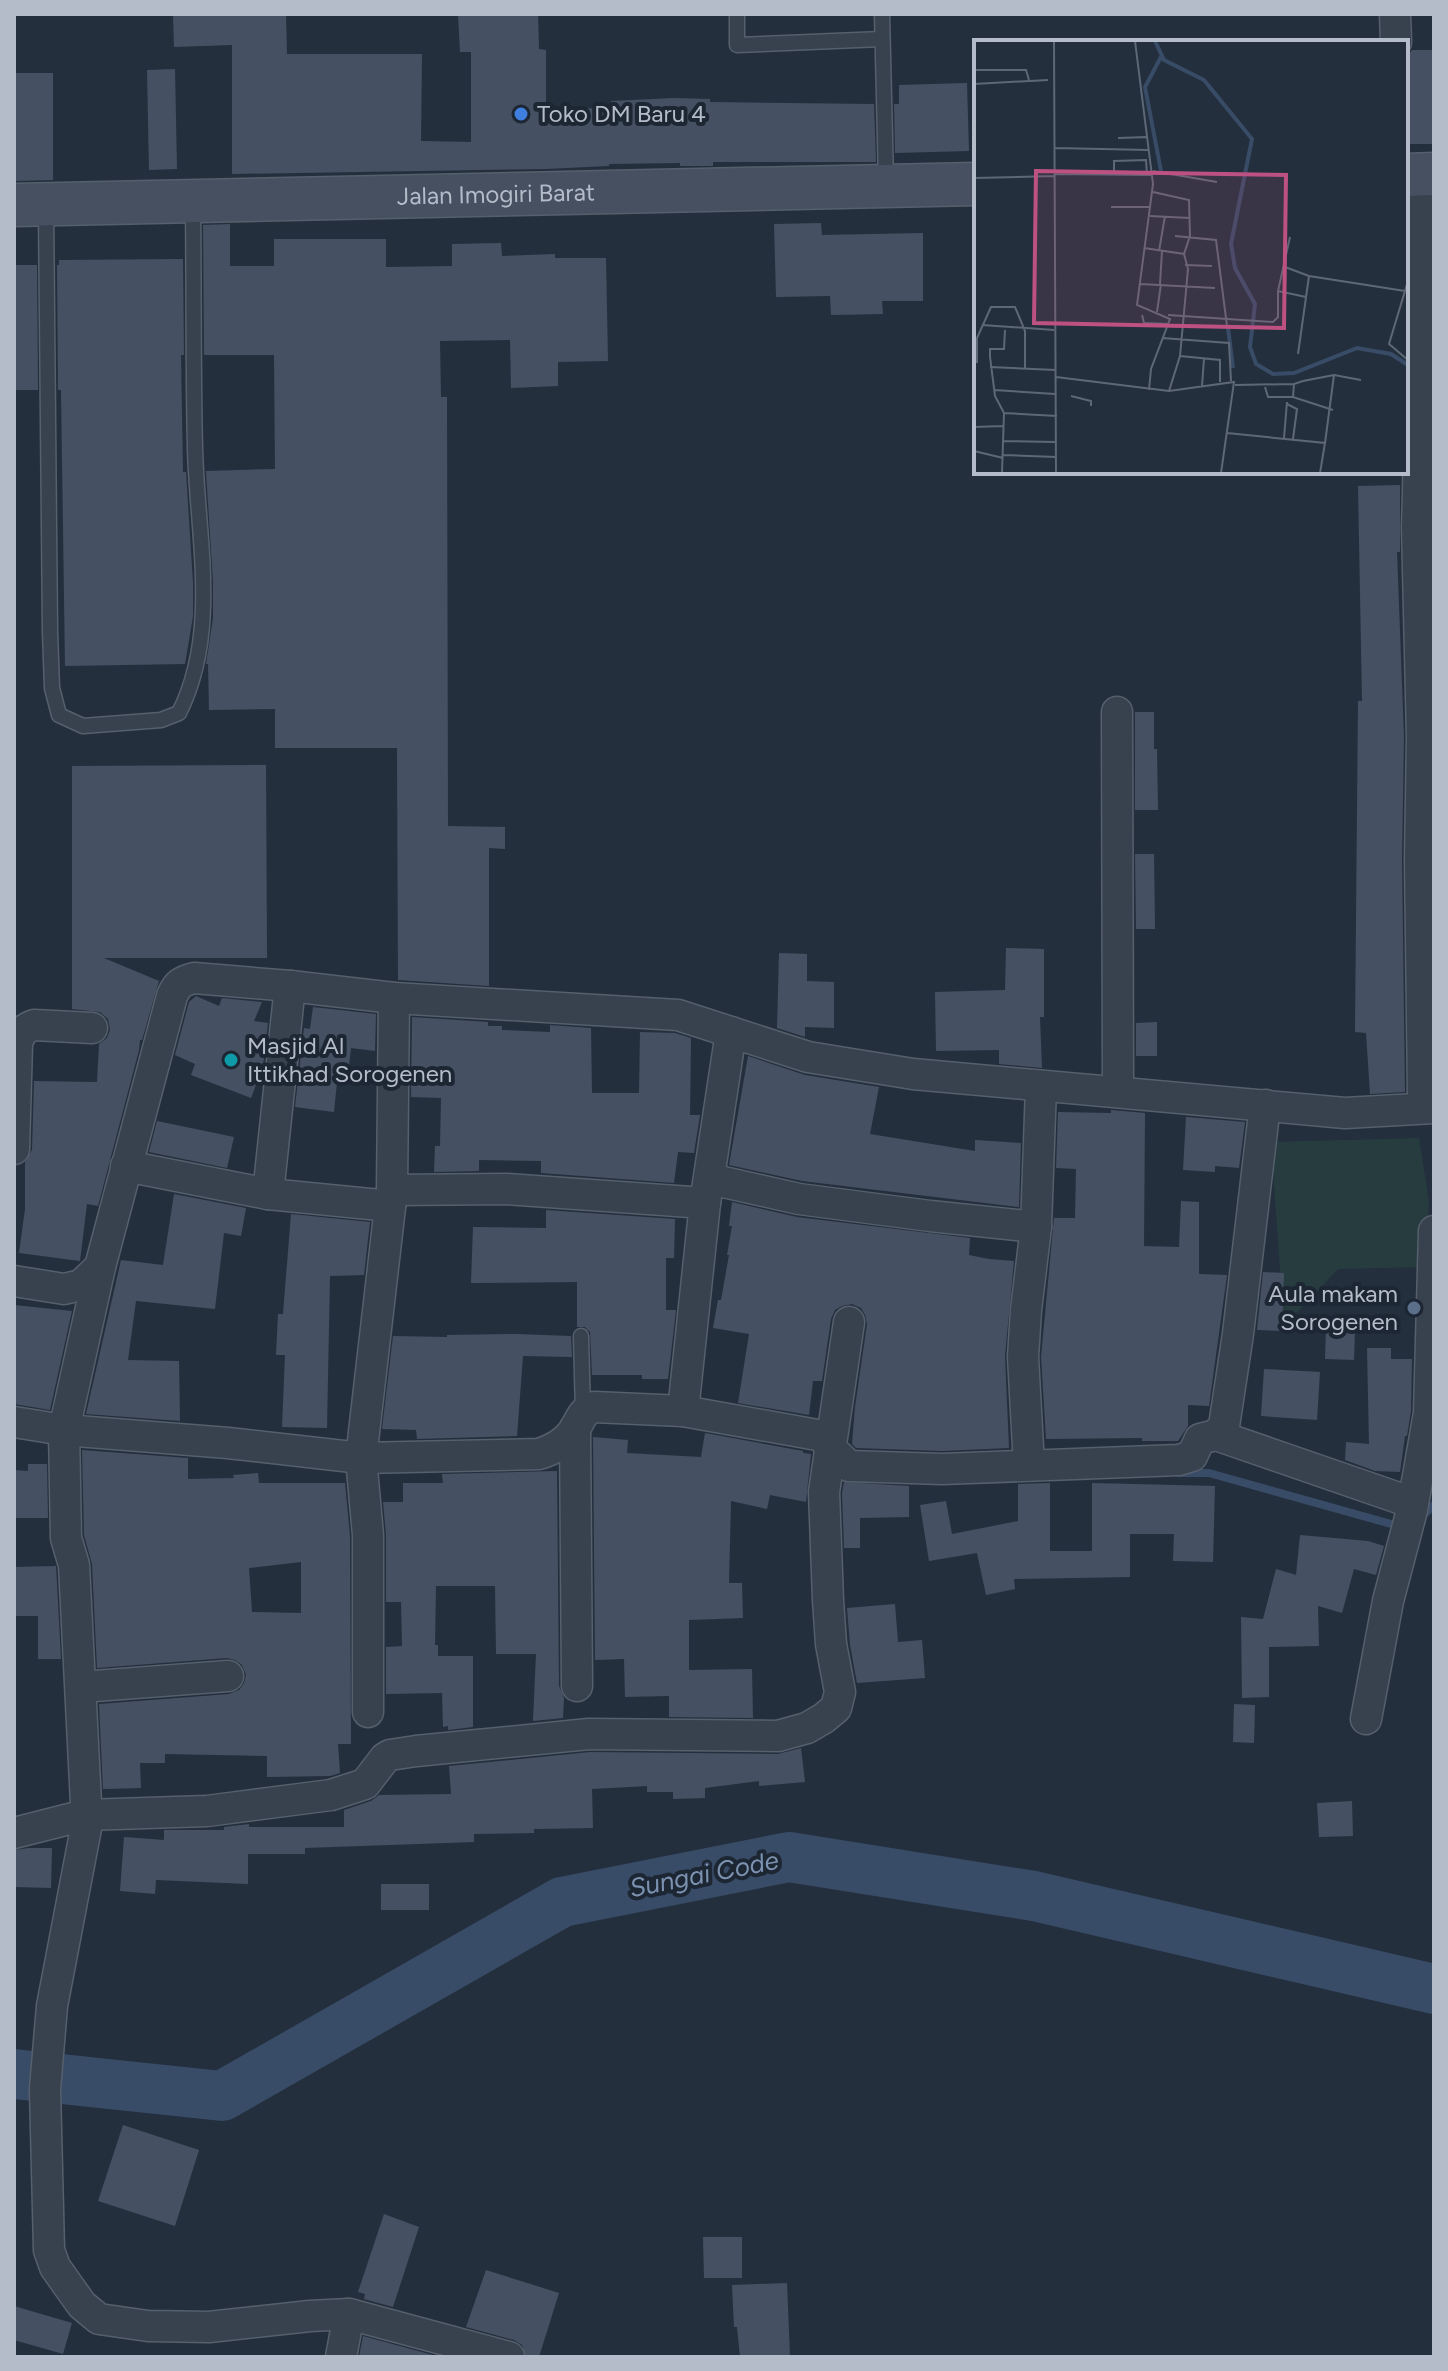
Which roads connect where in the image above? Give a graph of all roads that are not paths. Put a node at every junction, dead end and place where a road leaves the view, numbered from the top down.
1 (737, 14) edge
2 (882, 14) edge
3 (1395, 14) edge
4 (882, 39) junction
5 (1396, 40) edge
6 (1421, 174) edge
7 (974, 184) edge
8 (886, 186) junction
9 (193, 201) junction
10 (30, 205) edge
11 (1117, 712) dead end
12 (1428, 736) edge
13 (290, 986) junction
14 (394, 998) junction
15 (92, 1028) dead end
16 (731, 1032) junction
17 (1428, 1050) edge
18 (1041, 1086) junction
19 (1118, 1092) junction
20 (1428, 1100) edge
21 (1265, 1105) junction
22 (14, 1149) edge
23 (126, 1166) junction
24 (708, 1191) junction
25 (268, 1194) junction
26 (391, 1198) junction
27 (1036, 1227) junction
28 (1434, 1231) edge
29 (100, 1267) junction
30 (14, 1281) edge
31 (849, 1322) dead end
32 (581, 1336) dead end
33 (683, 1411) junction
34 (579, 1421) junction
35 (14, 1422) edge
36 (64, 1430) junction
37 (1216, 1435) junction
38 (830, 1448) junction
39 (361, 1458) junction
40 (1029, 1465) junction
41 (1411, 1514) junction
42 (228, 1676) dead end
43 (577, 1686) dead end
44 (81, 1687) junction
45 (368, 1712) dead end
46 (1366, 1719) dead end
47 (85, 1827) junction
48 (14, 1833) edge
49 (349, 2314) junction
50 (341, 2357) edge
51 (509, 2357) edge

1 - 4 lane
2 - 4 lane
3 - 5 street
4 - 8 lane
6 - 12 street
7 - 8 main road, Jalan Imogiri Barat
8 - 9 main road, Jalan Imogiri Barat
9 - 10 main road, Jalan Imogiri Barat
9 - 10 lane
11 - 19 street
12 - 17 street
13 - 14 street
13 - 23 street
13 - 25 street
14 - 16 street
14 - 26 street
15 - 22 street
16 - 18 street
16 - 24 street
17 - 20 street
18 - 19 street
18 - 27 street
19 - 21 street
20 - 21 street
21 - 37 street
23 - 25 street
23 - 29 street
24 - 26 street
24 - 27 street
24 - 33 street
25 - 26 street
26 - 39 street
27 - 40 street
28 - 41 street
29 - 30 street
29 - 36 street
31 - 38 street
32 - 34 lane
33 - 34 street
33 - 38 street
34 - 39 street
34 - 43 street
35 - 36 street
36 - 39 street
36 - 44 street
37 - 40 street
37 - 41 street
38 - 40 street
38 - 47 street
39 - 45 street
41 - 46 street
42 - 44 street
44 - 47 street
47 - 48 street
47 - 49 street
49 - 50 street
49 - 51 street

